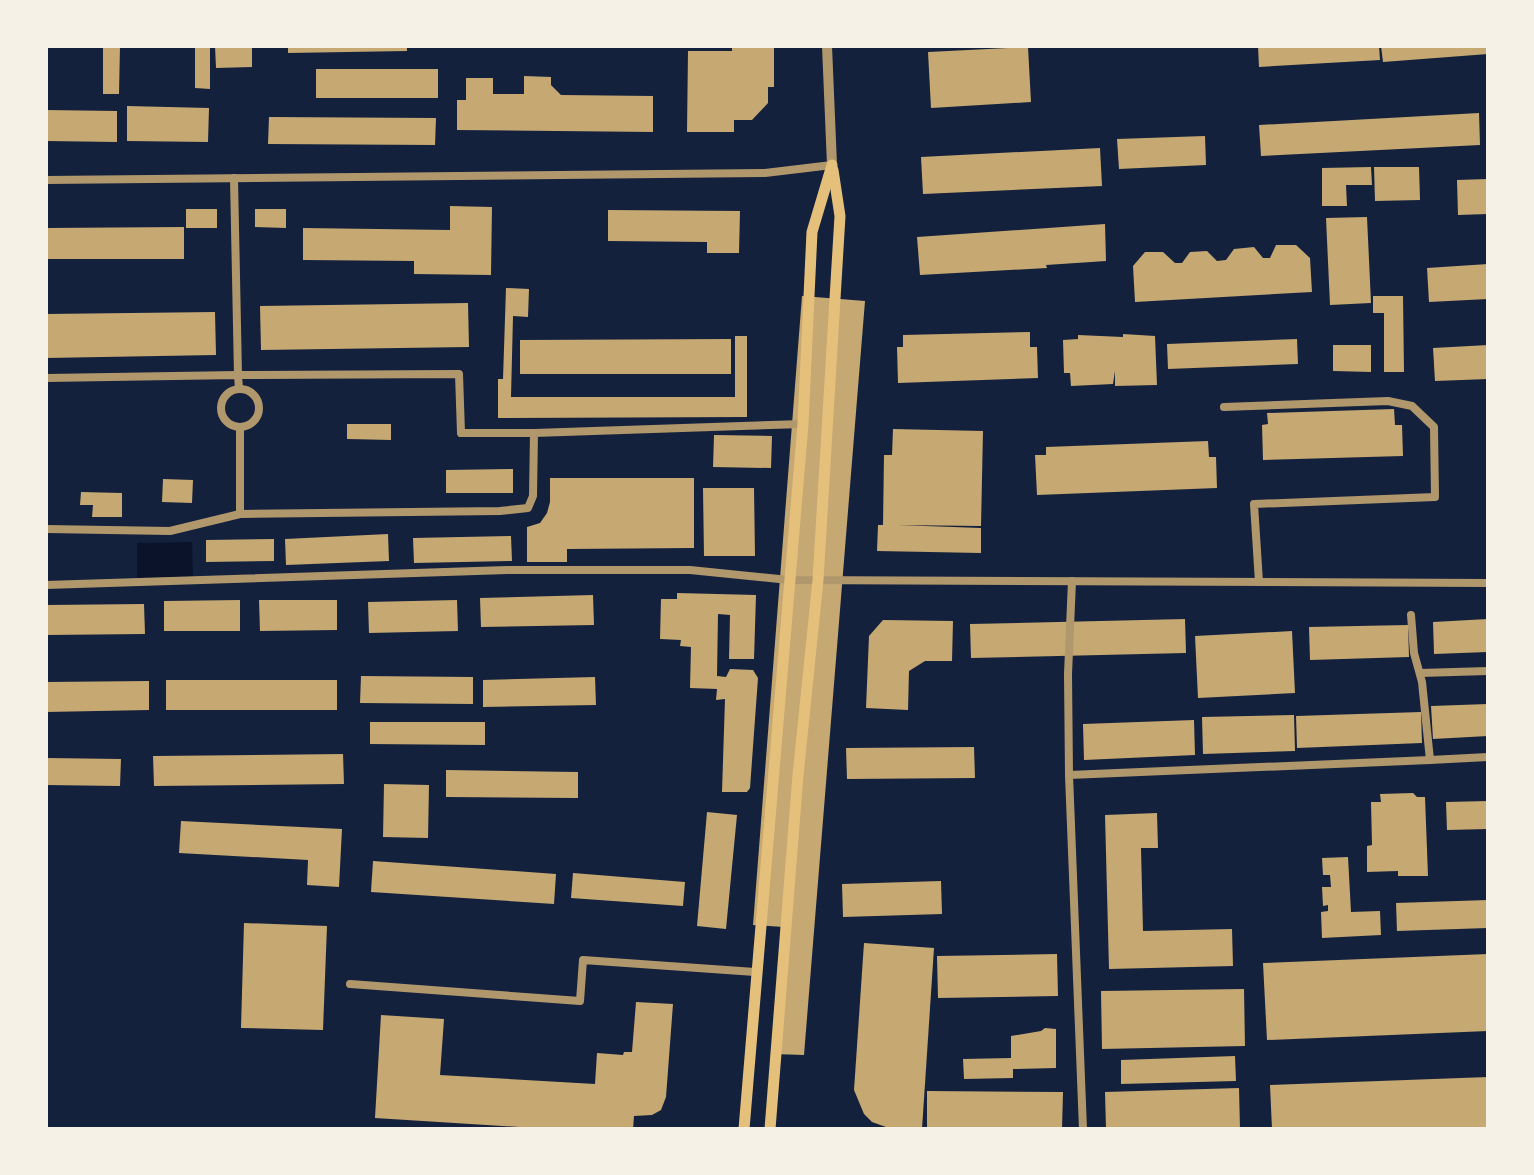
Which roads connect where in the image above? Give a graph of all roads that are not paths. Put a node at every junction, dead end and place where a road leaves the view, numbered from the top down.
1 (827, 46) edge
2 (832, 165) junction
3 (234, 178) junction
4 (46, 180) edge
5 (238, 375) junction
6 (46, 378) edge
7 (239, 389) junction
8 (1224, 407) dead end
9 (803, 424) junction
10 (240, 427) junction
11 (534, 433) junction
12 (240, 514) junction
13 (46, 529) edge
14 (789, 580) junction
15 (818, 580) junction
16 (1072, 581) junction
17 (1259, 582) junction
18 (1488, 583) edge
19 (46, 585) edge
20 (1411, 615) dead end
21 (1488, 671) edge
22 (1420, 673) junction
23 (1488, 757) edge
24 (1430, 760) junction
25 (1069, 775) junction
26 (755, 972) junction
27 (350, 984) dead end
28 (744, 1129) edge
29 (770, 1129) edge
30 (1083, 1129) edge

1 - 2 street
2 - 3 street
2 - 9 main road
2 - 15 main road
3 - 4 street
3 - 5 street
5 - 6 street
5 - 7 street
5 - 11 street
7 - 10 street
7 - 10 street
8 - 17 street
9 - 11 street
9 - 14 main road
10 - 12 street
11 - 12 street
12 - 13 street
14 - 15 street
14 - 19 street
14 - 26 main road
15 - 16 street
15 - 29 main road
16 - 17 street
16 - 25 street
17 - 18 street
20 - 22 street
21 - 22 street
22 - 24 street
23 - 24 street
24 - 25 street
25 - 30 street
26 - 27 street
26 - 28 main road

